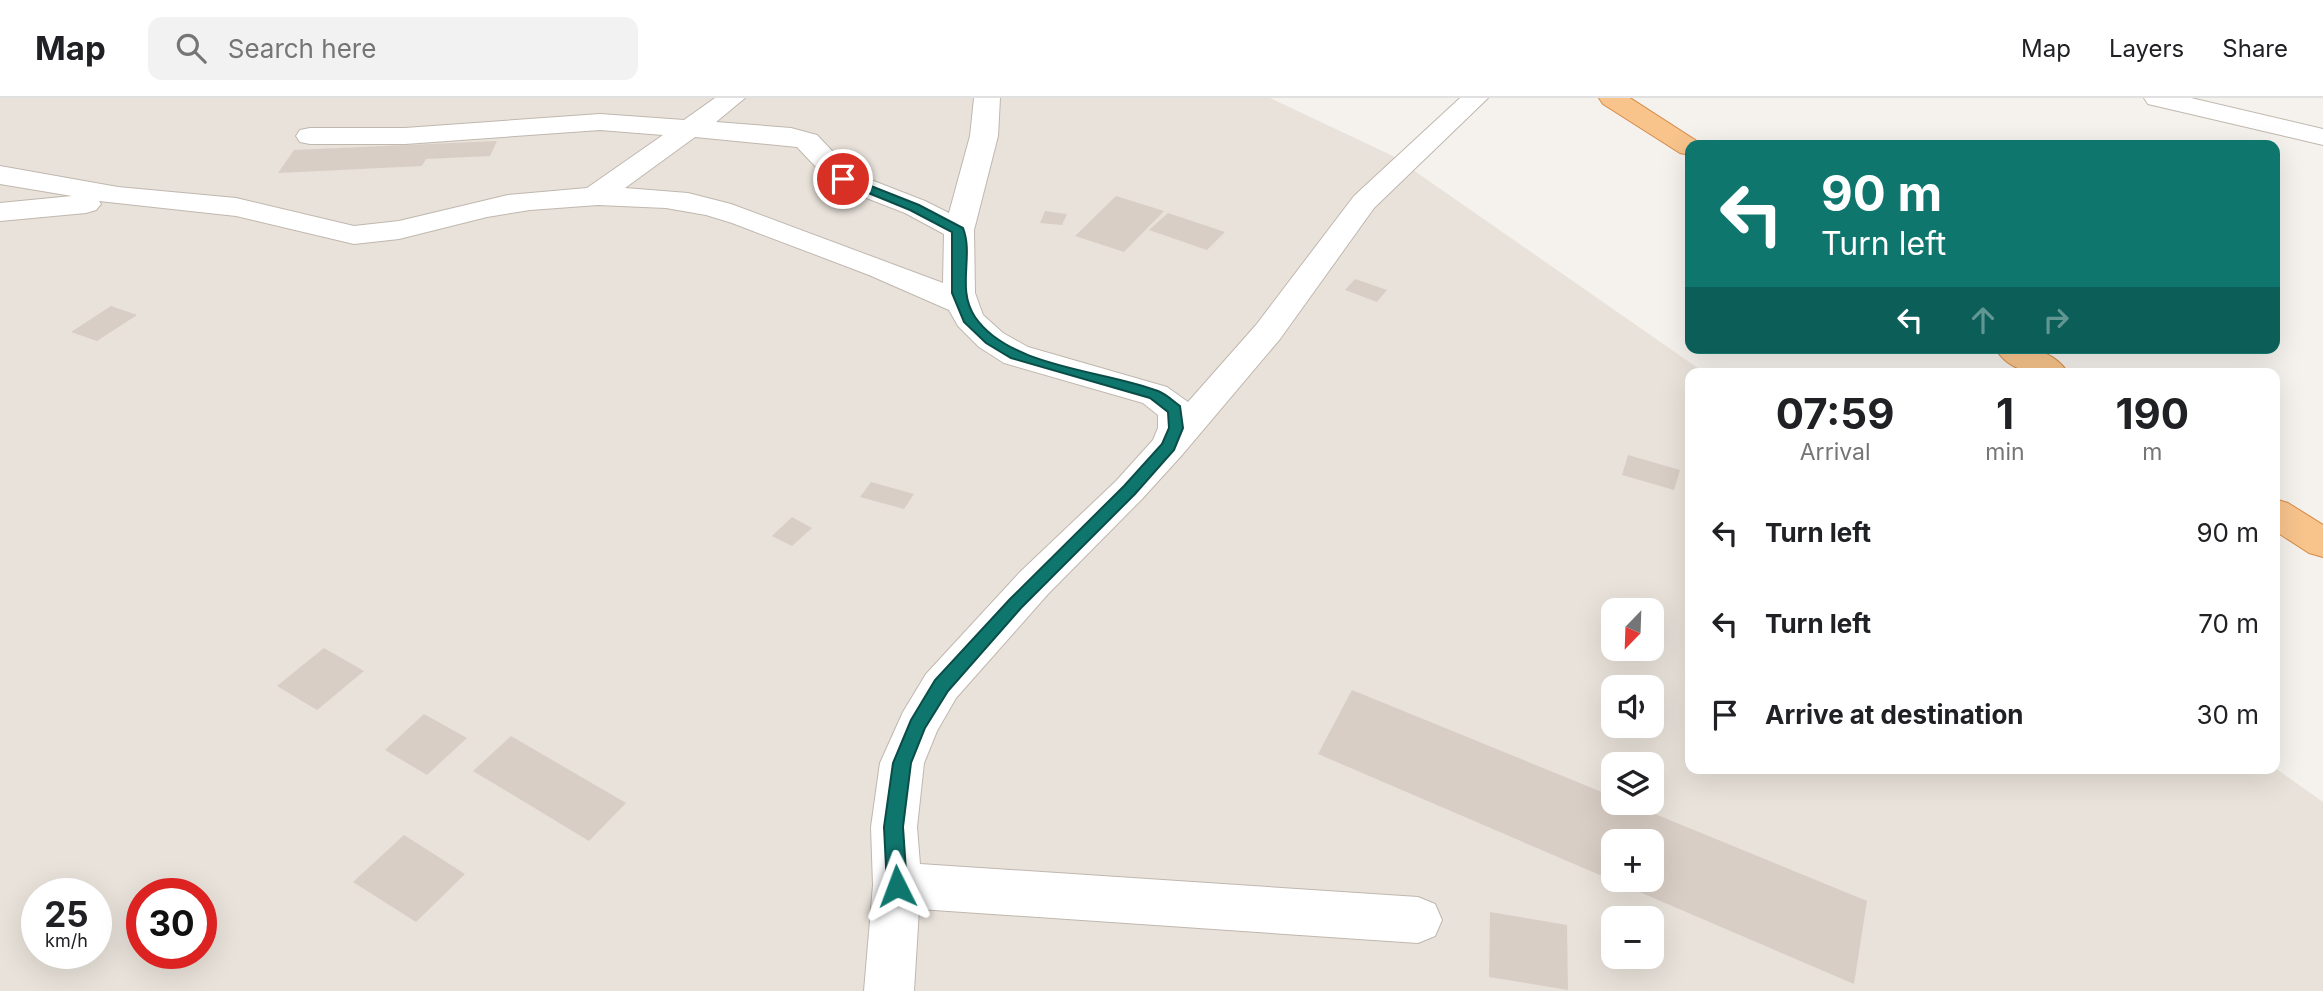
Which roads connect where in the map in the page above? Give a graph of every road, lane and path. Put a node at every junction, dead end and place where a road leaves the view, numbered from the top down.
1 (732, 98) edge
2 (987, 98) edge
3 (1475, 98) edge
4 (1612, 98) edge
5 (2157, 98) edge
6 (690, 130) junction
7 (310, 136) dead end
8 (2323, 136) edge
9 (1685, 144) edge
10 (0, 175) edge
11 (594, 197) junction
12 (144, 199) junction
13 (0, 212) edge
14 (959, 230) junction
15 (963, 304) junction
16 (2020, 354) edge
17 (2042, 368) edge
18 (1169, 446) junction
19 (2280, 516) edge
20 (2323, 543) edge
21 (897, 886) junction
22 (1418, 920) dead end
23 (889, 991) edge

1 - 6 street
2 - 14 street
3 - 18 street
4 - 9 highway
5 - 8 street
6 - 7 street
6 - 11 street
6 - 14 street
10 - 12 street
11 - 12 street
11 - 15 street
12 - 13 street
14 - 15 street
15 - 18 street
16 - 17 highway
18 - 21 street
19 - 20 highway
21 - 22 street
21 - 23 street

